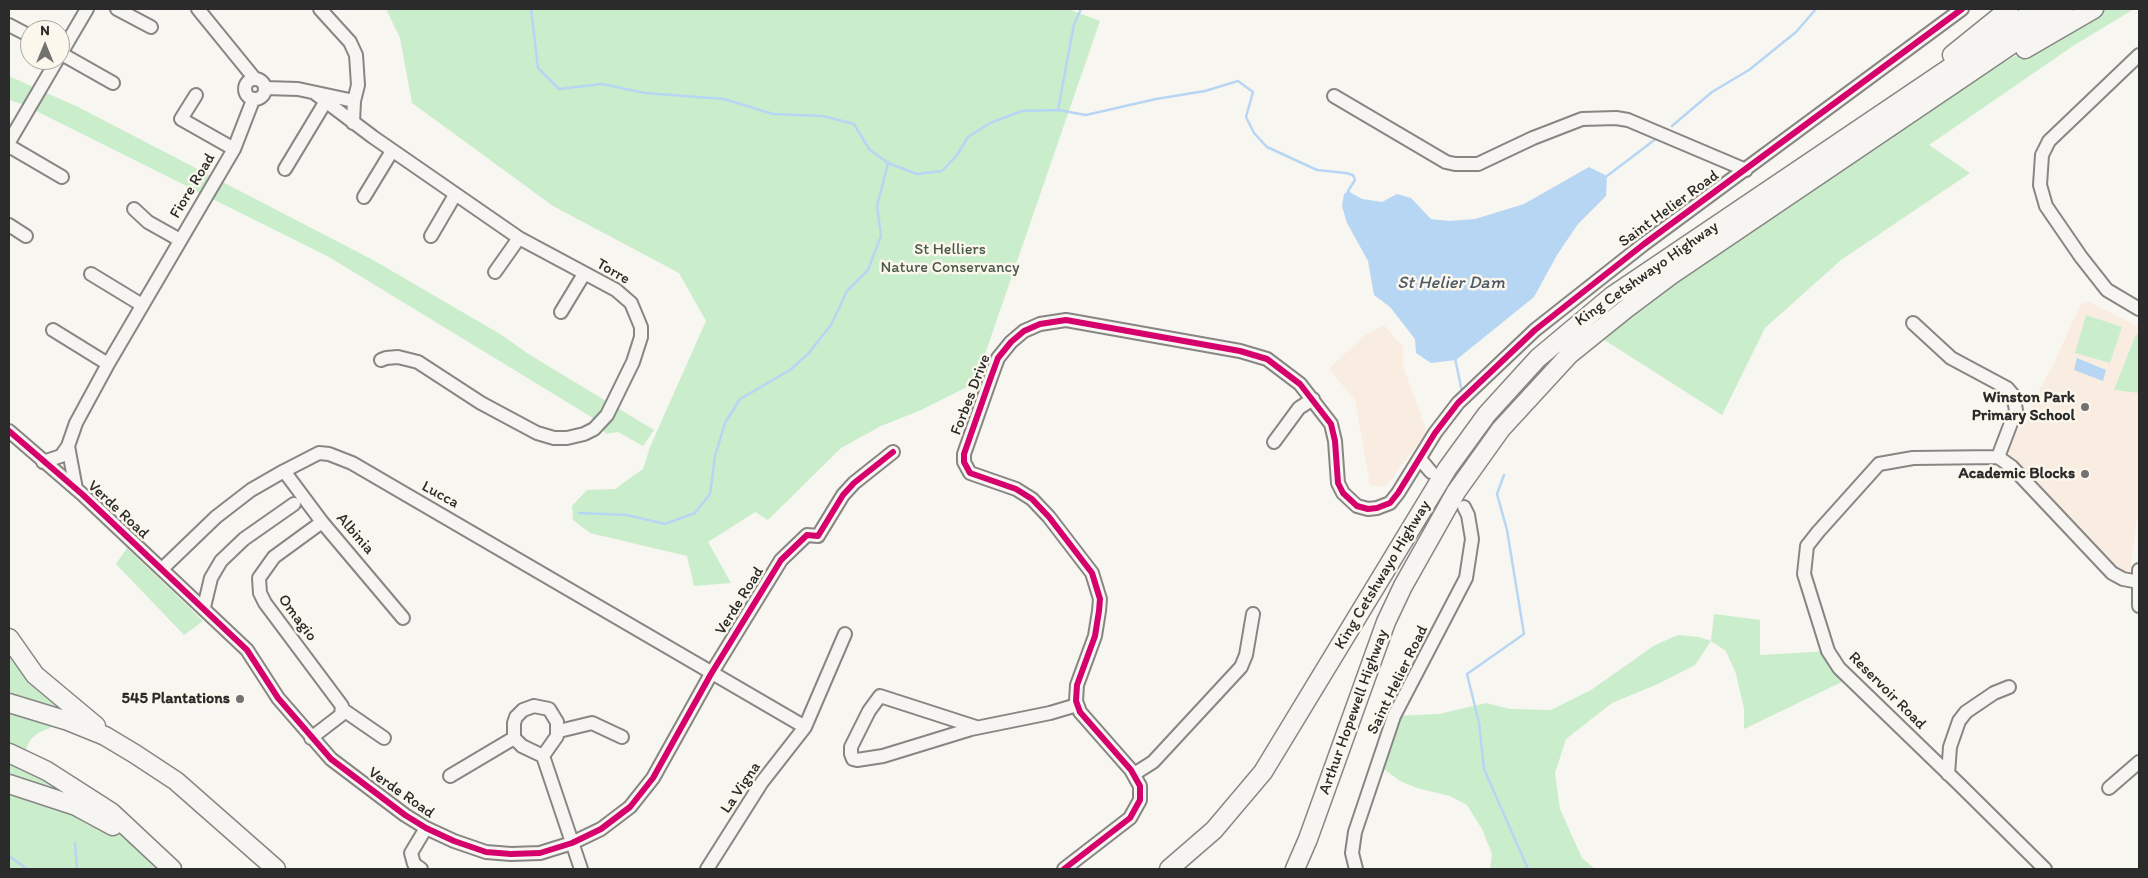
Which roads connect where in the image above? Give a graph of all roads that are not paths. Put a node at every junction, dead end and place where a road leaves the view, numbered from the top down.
1 (88, 9) edge
2 (116, 9) edge
3 (198, 9) edge
4 (320, 9) edge
5 (1962, 9) edge
6 (2009, 9) edge
7 (2037, 9) edge
8 (2064, 9) edge
9 (2094, 9) edge
10 (9, 24) edge
11 (151, 27) dead end
12 (20, 30) edge
13 (70, 38) edge
14 (2139, 55) edge
15 (70, 61) edge
16 (51, 70) edge
17 (255, 79) junction
18 (113, 83) dead end
19 (265, 88) junction
20 (196, 95) dead end
21 (1334, 96) dead end
22 (323, 97) junction
23 (253, 100) junction
24 (354, 100) junction
25 (1884, 112) junction
26 (1908, 114) junction
27 (353, 122) junction
28 (9, 144) edge
29 (234, 149) junction
30 (392, 151) junction
31 (285, 169) dead end
32 (1746, 170) junction
33 (62, 177) dead end
34 (456, 195) junction
35 (364, 197) dead end
36 (134, 209) dead end
37 (9, 225) edge
38 (26, 236) dead end
39 (431, 236) dead end
40 (519, 238) junction
41 (180, 240) junction
42 (495, 272) dead end
43 (91, 274) dead end
44 (584, 274) junction
45 (142, 305) junction
46 (2139, 310) edge
47 (561, 312) dead end
48 (1913, 323) dead end
49 (53, 330) dead end
50 (381, 360) dead end
51 (108, 364) junction
52 (1313, 400) junction
53 (9, 431) edge
54 (1274, 442) dead end
55 (68, 446) junction
56 (893, 452) dead end
57 (1998, 457) junction
58 (1420, 460) junction
59 (43, 462) junction
60 (284, 470) junction
61 (1431, 472) dead end
62 (76, 489) junction
63 (294, 504) dead end
64 (1464, 507) dead end
65 (322, 522) junction
66 (162, 569) junction
67 (2139, 578) edge
68 (1403, 586) joint
69 (2139, 606) edge
70 (204, 607) junction
71 (1253, 614) dead end
72 (403, 618) dead end
73 (845, 634) dead end
74 (9, 638) edge
75 (712, 674) junction
76 (2009, 687) dead end
77 (9, 703) edge
78 (1077, 705) junction
79 (342, 709) junction
80 (805, 727) junction
81 (976, 728) junction
82 (559, 731) junction
83 (105, 736) junction
84 (622, 737) dead end
85 (312, 738) junction
86 (384, 738) dead end
87 (514, 738) junction
88 (9, 753) edge
89 (542, 756) junction
90 (2139, 762) edge
91 (1134, 774) junction
92 (1948, 774) junction
93 (450, 776) dead end
94 (9, 784) edge
95 (2109, 788) dead end
96 (426, 828) junction
97 (572, 844) junction
98 (148, 846) junction
99 (172, 869) edge
100 (276, 869) edge
101 (421, 869) edge
102 (581, 869) edge
103 (707, 869) edge
104 (1064, 869) edge
105 (1169, 869) edge
106 (1295, 869) edge
107 (1356, 869) edge
108 (2045, 869) edge

1 - 13 street
2 - 11 street
3 - 17 street
4 - 24 street
5 - 32 street, Saint Helier Road
6 - 25 highway
7 - 25 highway, King Cetshwayo Highway
8 - 26 highway, King Cetshwayo Highway
9 - 26 highway
10 - 12 street
14 - 46 street
15 - 18 street
16 - 28 street
17 - 19 street
17 - 23 street
19 - 22 street, Torre
19 - 23 street, Fiore Road
20 - 29 street, Fiore Road
21 - 32 street
22 - 24 street, Torre
22 - 27 street, Torre
22 - 31 street
23 - 29 street, Fiore Road
24 - 27 street
25 - 105 highway, King Cetshwayo Highway
26 - 68 highway, King Cetshwayo Highway
27 - 30 street, Torre
28 - 33 street
29 - 41 street, Fiore Road
30 - 34 street, Torre
30 - 35 street
32 - 58 street, Saint Helier Road
34 - 39 street
34 - 40 street, Torre
36 - 41 street, Fiore Road
37 - 38 street
40 - 42 street
40 - 44 street, Torre
41 - 45 street, Fiore Road
43 - 45 street
44 - 47 street
44 - 50 street, Torre
45 - 51 street, Fiore Road
48 - 57 street
49 - 51 street
51 - 55 street, Fiore Road
52 - 54 street
52 - 58 street, Forbes Drive
52 - 78 street, Forbes Drive
53 - 59 street, Verde Road
55 - 59 street
55 - 62 street, Fiore Road
56 - 75 street, Verde Road
57 - 67 street
57 - 92 street, Reservoir Road
58 - 61 street
59 - 62 street, Verde Road
60 - 65 street, Albinia
60 - 66 street, Lucca
60 - 75 street, Lucca
62 - 66 street, Verde Road
63 - 70 street
64 - 107 street, Saint Helier Road
65 - 72 street, Albinia
65 - 79 street, Omagio
66 - 70 street, Verde Road
67 - 69 street
68 - 106 highway, Arthur Hopewell Highway
70 - 85 street, Verde Road
71 - 91 street
73 - 80 street, La Vigna
74 - 83 highway
75 - 80 street
75 - 97 street, Verde Road
76 - 92 street
77 - 83 highway
78 - 81 street
78 - 91 street
79 - 85 street
79 - 86 street
80 - 103 street, La Vigna
81 - 81 street
82 - 84 street
82 - 87 street
82 - 89 street
83 - 100 highway
85 - 96 street, Verde Road
87 - 89 street
87 - 93 street
88 - 98 highway
89 - 97 street
90 - 95 street
91 - 104 street
92 - 108 street, Reservoir Road
94 - 98 highway
96 - 97 street, Verde Road
96 - 101 street
97 - 102 street
98 - 99 highway

